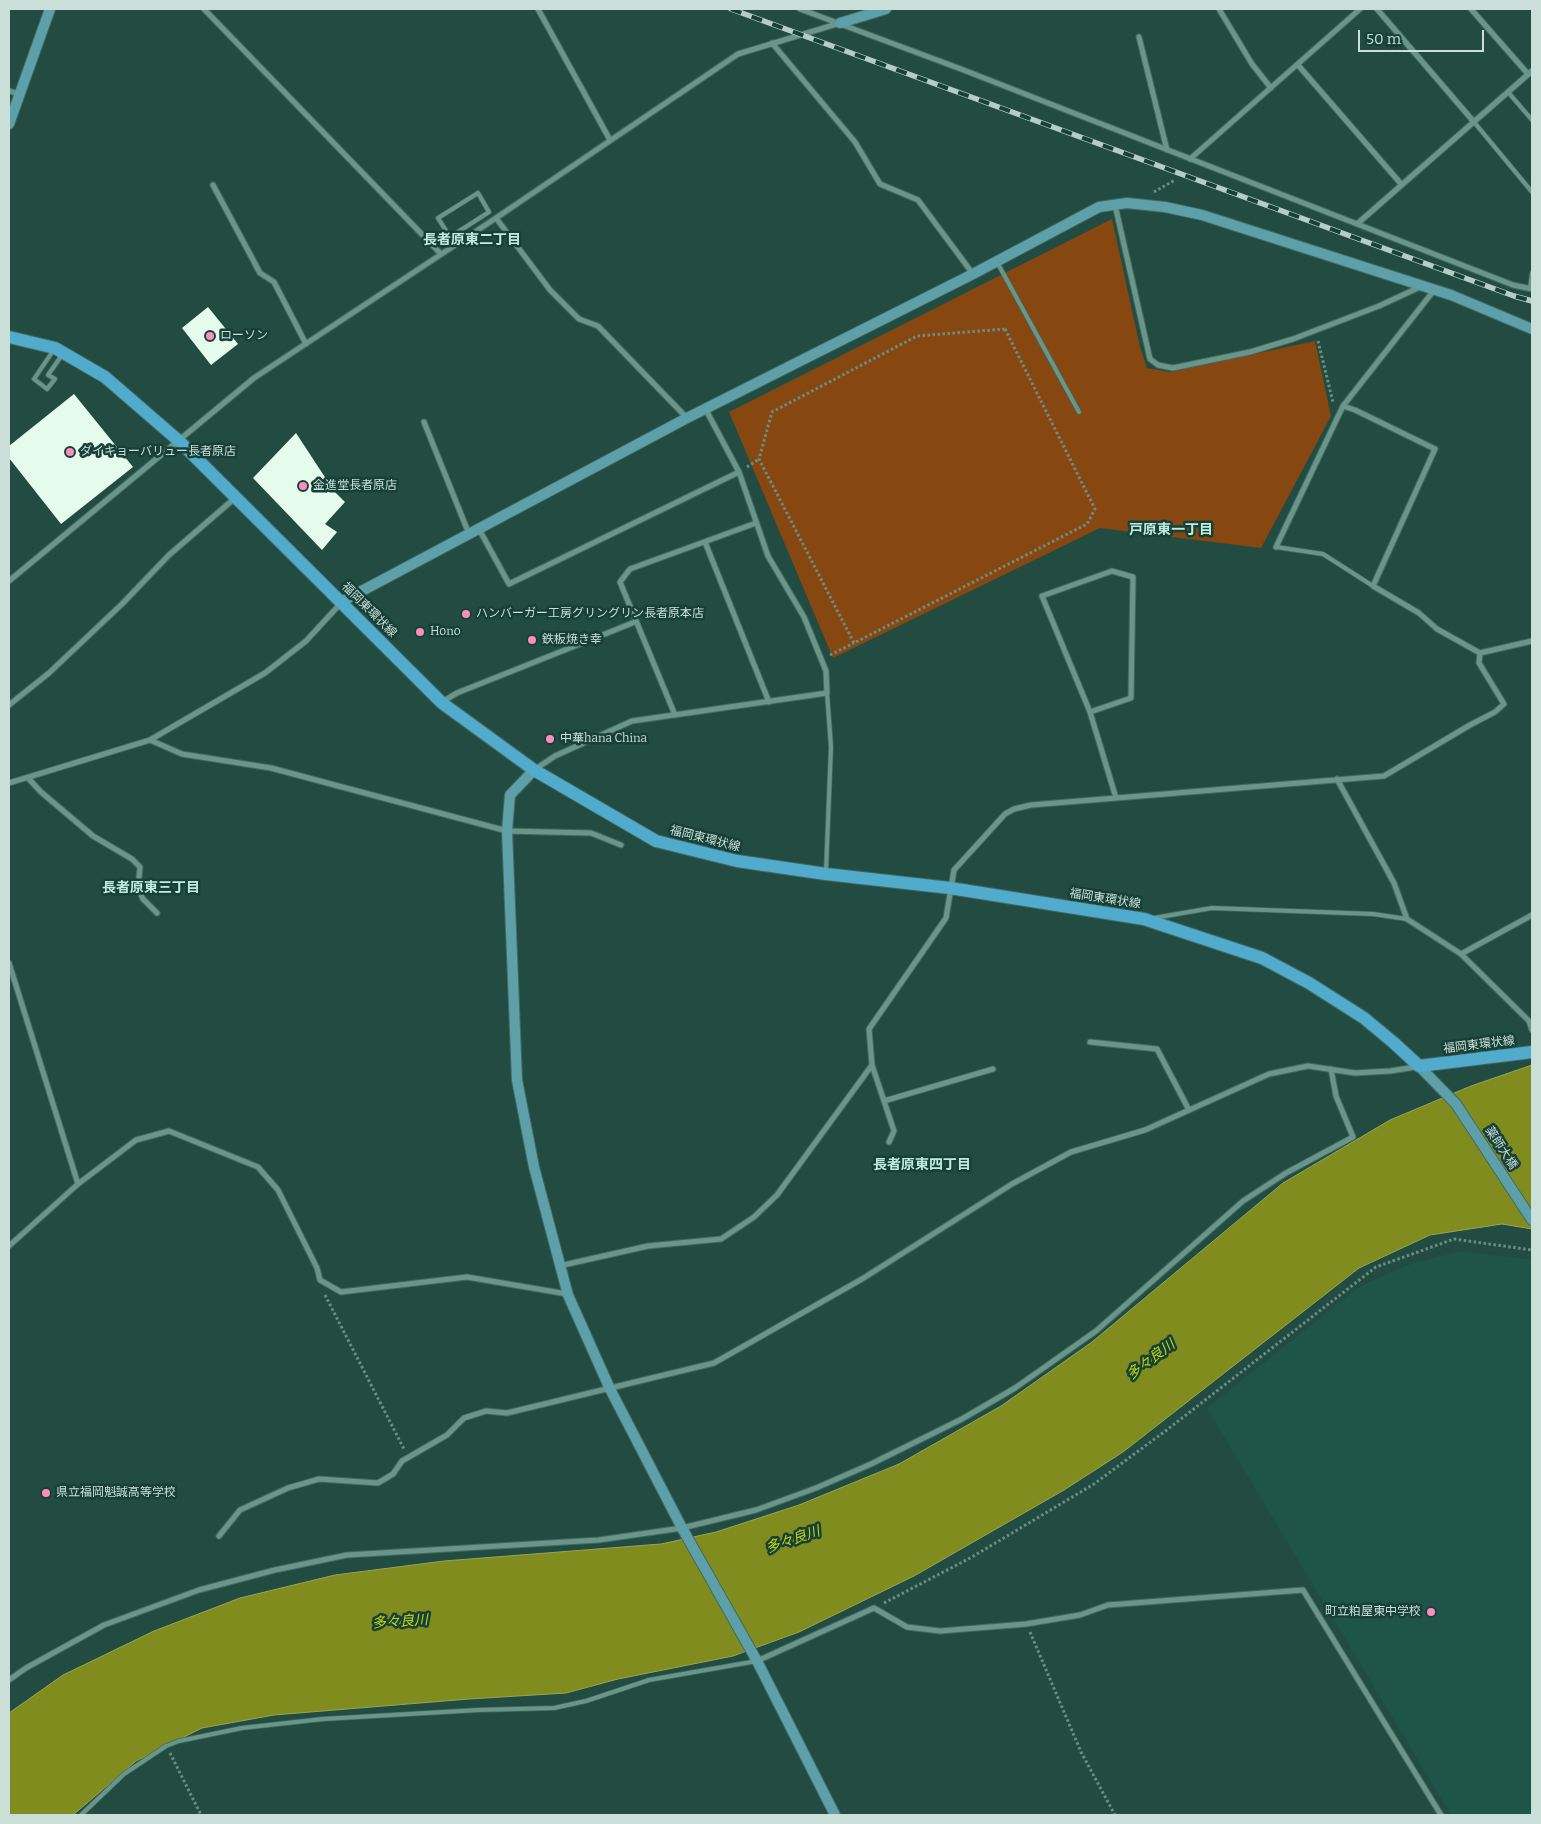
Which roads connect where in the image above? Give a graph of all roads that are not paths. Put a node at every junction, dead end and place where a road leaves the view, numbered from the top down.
1 (50, 9) edge
2 (204, 9) edge
3 (538, 9) edge
4 (800, 9) edge
5 (886, 9) edge
6 (1219, 9) edge
7 (1360, 9) edge
8 (1377, 9) edge
9 (1472, 9) edge
10 (840, 23) junction
11 (1139, 37) dead end
12 (772, 43) junction
13 (1298, 65) junction
14 (1530, 72) edge
15 (1271, 88) junction
16 (9, 91) edge
17 (1508, 92) junction
18 (20, 94) junction
19 (1532, 120) edge
20 (1474, 122) junction
21 (9, 124) edge
22 (610, 140) junction
23 (1166, 150) junction
24 (1190, 159) junction
25 (213, 185) dead end
26 (1402, 185) junction
27 (1532, 192) edge
28 (1115, 205) junction
29 (496, 218) junction
30 (1357, 224) junction
31 (467, 226) junction
32 (473, 233) junction
33 (441, 254) junction
34 (997, 262) junction
35 (1532, 273) edge
36 (973, 274) junction
37 (1423, 286) junction
38 (1531, 289) edge
39 (1435, 290) junction
40 (1532, 329) edge
41 (9, 337) edge
42 (306, 344) junction
43 (59, 350) junction
44 (1343, 406) junction
45 (706, 410) junction
46 (1078, 412) dead end
47 (687, 418) junction
48 (424, 422) dead end
49 (179, 441) junction
50 (739, 472) junction
51 (236, 497) junction
52 (756, 523) junction
53 (479, 529) junction
54 (469, 534) junction
55 (704, 542) junction
56 (1276, 547) joint
57 (9, 581) edge
58 (1373, 586) junction
59 (341, 602) junction
60 (635, 622) junction
61 (1532, 641) edge
62 (1480, 653) junction
63 (827, 693) junction
64 (769, 702) junction
65 (442, 703) junction
66 (9, 705) edge
67 (1090, 712) junction
68 (675, 715) junction
69 (150, 740) junction
70 (534, 770) junction
71 (28, 778) junction
72 (1337, 779) junction
73 (9, 783) edge
74 (1116, 798) junction
75 (507, 831) junction
76 (621, 844) dead end
77 (826, 874) junction
78 (950, 888) junction
79 (157, 913) dead end
80 (1532, 915) edge
81 (1144, 919) junction
82 (1407, 919) junction
83 (1461, 954) junction
84 (9, 963) edge
85 (1531, 1021) edge
86 (1532, 1030) edge
87 (1090, 1042) dead end
88 (1532, 1052) edge
89 (872, 1065) junction
90 (1419, 1066) junction
91 (993, 1069) dead end
92 (1331, 1070) junction
93 (884, 1101) junction
94 (1189, 1110) junction
95 (889, 1142) dead end
96 (78, 1184) junction
97 (1532, 1220) edge
98 (9, 1246) edge
99 (560, 1266) junction
100 (568, 1294) junction
101 (610, 1389) junction
102 (682, 1528) junction
103 (219, 1536) dead end
104 (757, 1661) junction
105 (9, 1680) edge
106 (81, 1815) edge
107 (835, 1815) edge
108 (1441, 1815) edge

1 - 18 street
2 - 33 street
3 - 22 street
4 - 10 street
5 - 10 street
6 - 15 street
7 - 13 street
8 - 20 street
9 - 14 street
10 - 12 street
10 - 23 street
11 - 23 street
12 - 22 street
12 - 36 street
13 - 15 street
13 - 26 street
14 - 17 street
15 - 24 street
16 - 18 street
17 - 19 lane
17 - 20 street
18 - 21 street
20 - 26 street
20 - 27 lane
22 - 29 street
23 - 24 street
24 - 30 street
25 - 42 street
26 - 30 street
28 - 34 street
28 - 37 street
28 - 37 street
29 - 32 street
29 - 47 street
30 - 38 street
31 - 31 lane
31 - 32 lane
32 - 33 street
33 - 42 street
34 - 36 street
34 - 46 lane
35 - 38 lane
36 - 45 street
37 - 39 street
39 - 40 street
39 - 44 street
41 - 43 main road, 福岡東環状線
42 - 49 street
43 - 43 lane
43 - 49 main road, 福岡東環状線
44 - 56 street
44 - 58 street
45 - 47 street
45 - 50 street
47 - 53 street
48 - 54 street
49 - 51 main road, 福岡東環状線
49 - 57 street
50 - 52 street
50 - 53 street
51 - 59 main road, 福岡東環状線
51 - 66 street
52 - 55 street
52 - 63 street
53 - 54 street
54 - 59 street
55 - 60 street
55 - 64 street
56 - 58 lane
58 - 62 street
59 - 65 main road, 福岡東環状線
59 - 69 street
60 - 65 street
60 - 68 street
61 - 62 street
62 - 72 street
63 - 64 street
63 - 77 lane
64 - 68 street
65 - 70 main road, 福岡東環状線
67 - 67 street
67 - 74 street
68 - 70 street
69 - 71 street
69 - 75 street
70 - 75 street
70 - 77 main road, 福岡東環状線
71 - 73 street
71 - 79 street
72 - 74 street
72 - 82 street
74 - 78 street
75 - 76 street
75 - 99 street
77 - 78 main road, 福岡東環状線
78 - 81 main road, 福岡東環状線
78 - 89 street
80 - 83 street
81 - 82 lane
81 - 90 main road, 福岡東環状線
82 - 83 street
83 - 85 street
84 - 96 street
85 - 86 street
87 - 94 street
88 - 90 main road, 福岡東環状線
89 - 93 street
89 - 99 street
90 - 92 street
90 - 97 street, 薬師大橋
91 - 93 street
92 - 94 street
92 - 102 street
93 - 95 street
94 - 101 street
96 - 98 street
96 - 100 street
99 - 100 street
100 - 101 street
101 - 102 street
101 - 103 street
102 - 104 street
102 - 105 street
104 - 106 lane
104 - 107 street
104 - 108 street

